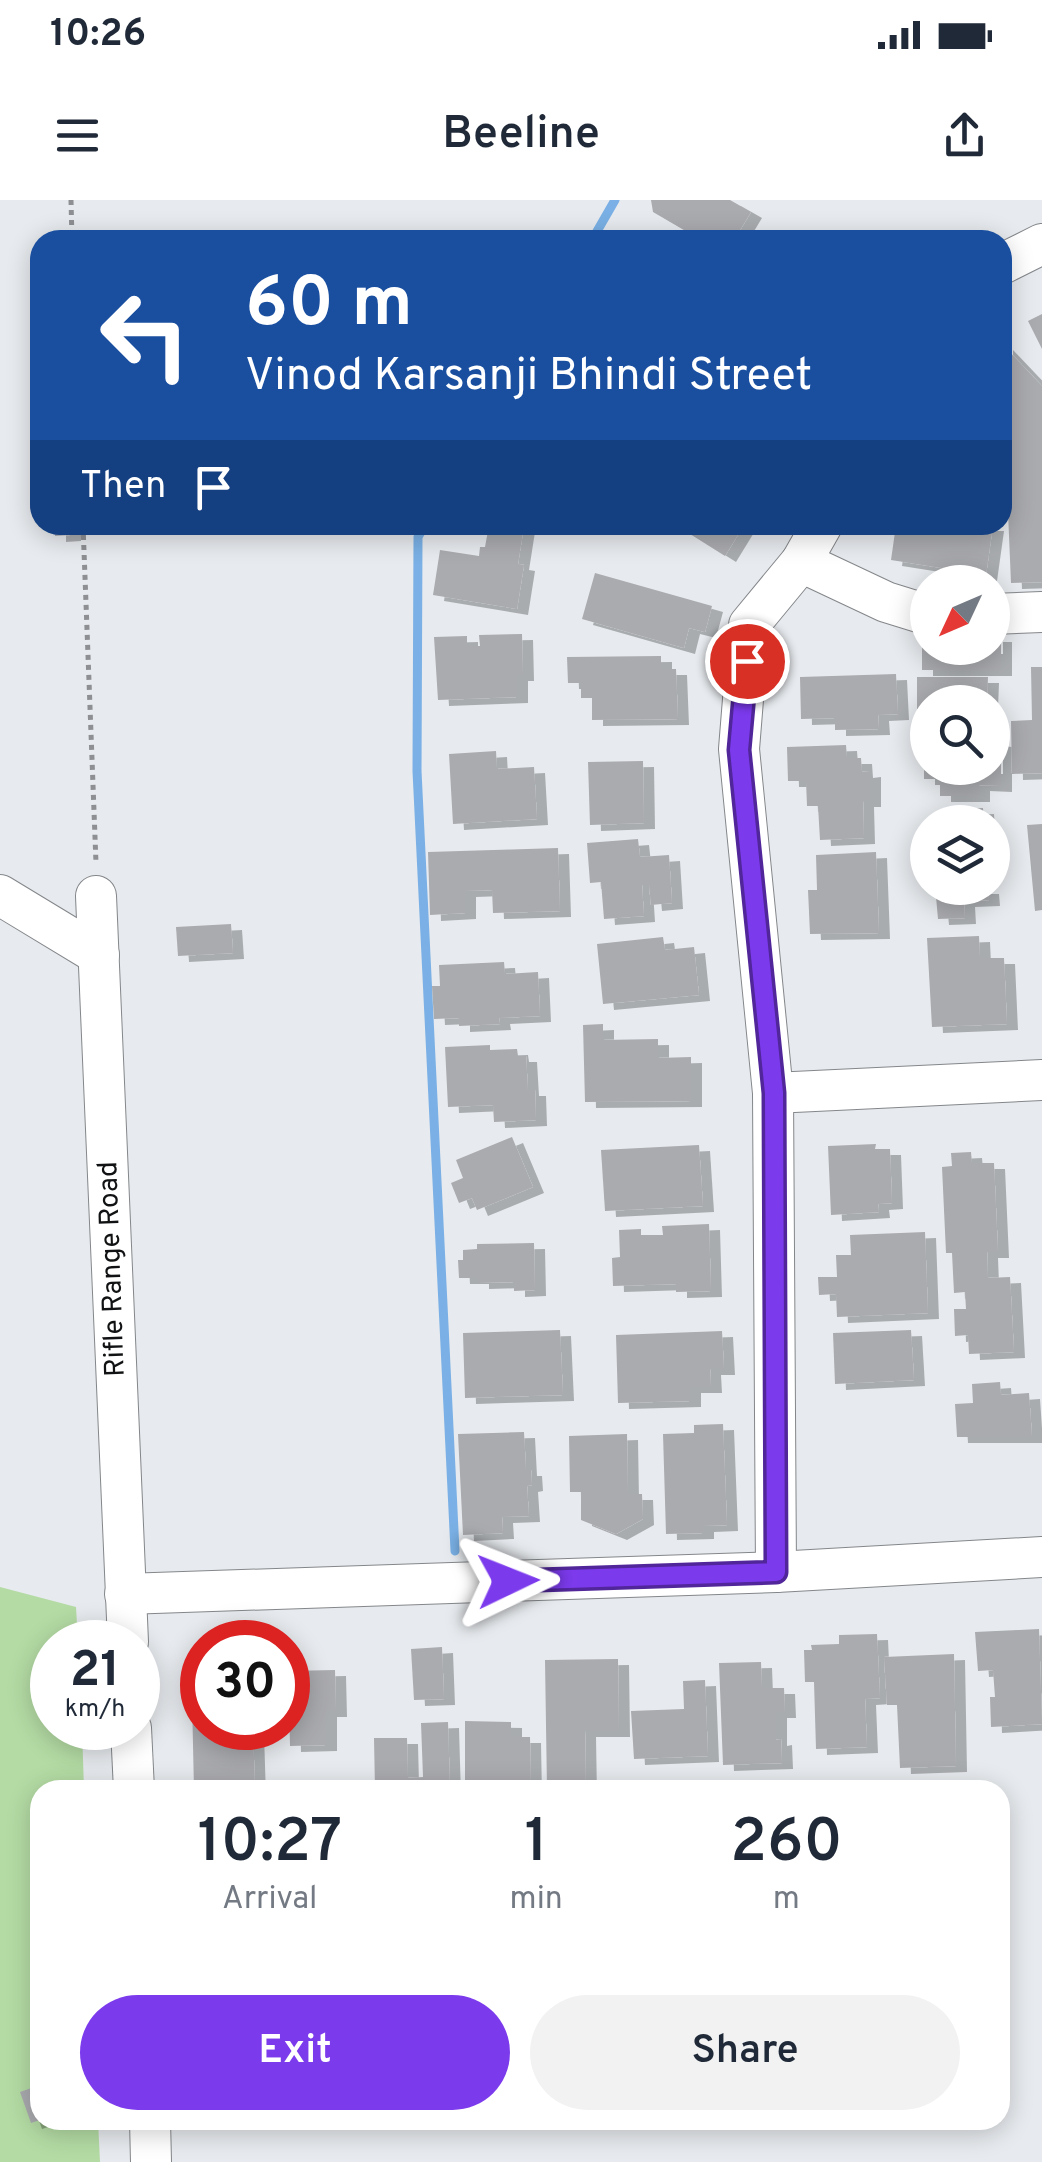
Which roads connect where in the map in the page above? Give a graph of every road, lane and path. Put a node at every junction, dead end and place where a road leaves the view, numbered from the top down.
1 (71, 200) edge
2 (72, 230) edge
3 (1042, 244) edge
4 (1012, 259) edge
5 (83, 535) edge
6 (816, 535) edge
7 (801, 562) junction
8 (910, 609) edge
9 (1042, 612) edge
10 (1010, 613) edge
11 (0, 895) edge
12 (96, 896) joint
13 (100, 955) junction
14 (1042, 1080) edge
15 (774, 1093) junction
16 (1042, 1557) edge
17 (776, 1572) junction
18 (125, 1594) junction
19 (127, 1620) edge
20 (133, 1750) edge
21 (134, 1780) edge
22 (150, 2130) edge
23 (152, 2162) edge

1 - 2 path
3 - 4 street
5 - 12 path
6 - 7 street
7 - 8 street
7 - 15 street
9 - 10 street
11 - 13 street
12 - 13 street, Rifle Range Road
13 - 18 street, Rifle Range Road
14 - 15 street
15 - 17 street
16 - 17 street
17 - 18 street
18 - 19 street, Rifle Range Road
20 - 21 street
22 - 23 street

